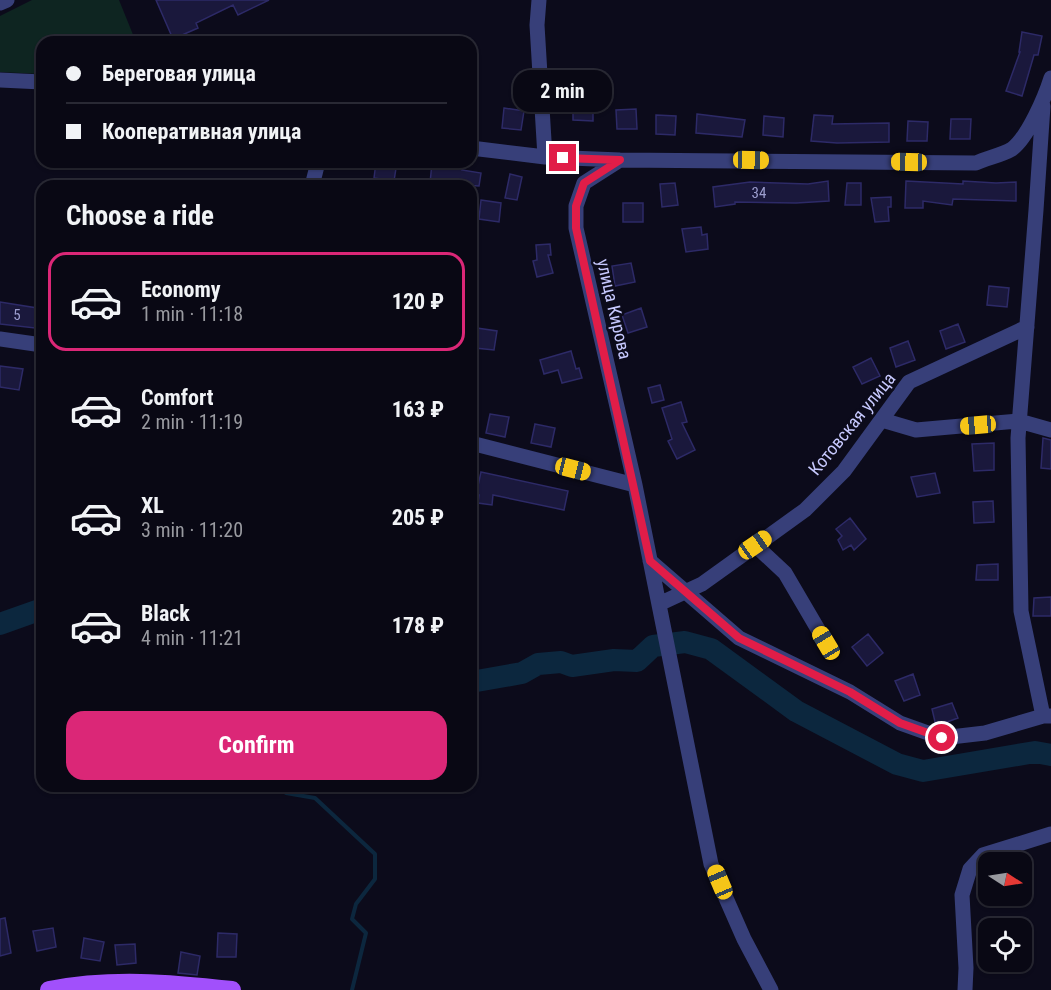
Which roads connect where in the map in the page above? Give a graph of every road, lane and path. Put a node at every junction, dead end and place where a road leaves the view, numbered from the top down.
1 (7, 0) edge
2 (539, 0) edge
3 (0, 3) edge
4 (1051, 78) edge
5 (0, 80) edge
6 (36, 82) edge
7 (1043, 103) junction
8 (477, 149) edge
9 (544, 157) junction
10 (620, 160) junction
11 (1027, 327) junction
12 (0, 339) edge
13 (36, 344) edge
14 (882, 420) junction
15 (1019, 422) junction
16 (1051, 430) edge
17 (477, 445) edge
18 (635, 485) junction
19 (755, 545) junction
20 (650, 561) junction
21 (686, 591) junction
22 (660, 608) junction
23 (826, 643) dead end
24 (1047, 716) edge
25 (1051, 834) edge
26 (168, 986) edge
27 (49, 990) edge
28 (232, 990) edge
29 (771, 990) edge
30 (965, 990) edge

1 - 3 street
2 - 9 street
4 - 7 street
5 - 6 street
7 - 10 street
7 - 11 street
8 - 9 street
9 - 10 street
10 - 18 street, улица Кирова
11 - 14 street, Котовская улица
11 - 15 street
12 - 13 street
14 - 15 street
14 - 19 street, Котовская улица
15 - 16 street
15 - 24 street
17 - 18 street
18 - 20 street, улица Кирова
19 - 21 street, Котовская улица
19 - 23 street
20 - 21 street
20 - 22 street, улица Кирова
21 - 22 street, Котовская улица
21 - 24 street
22 - 29 street, улица Кирова
25 - 30 street
26 - 27 main road
26 - 28 main road

